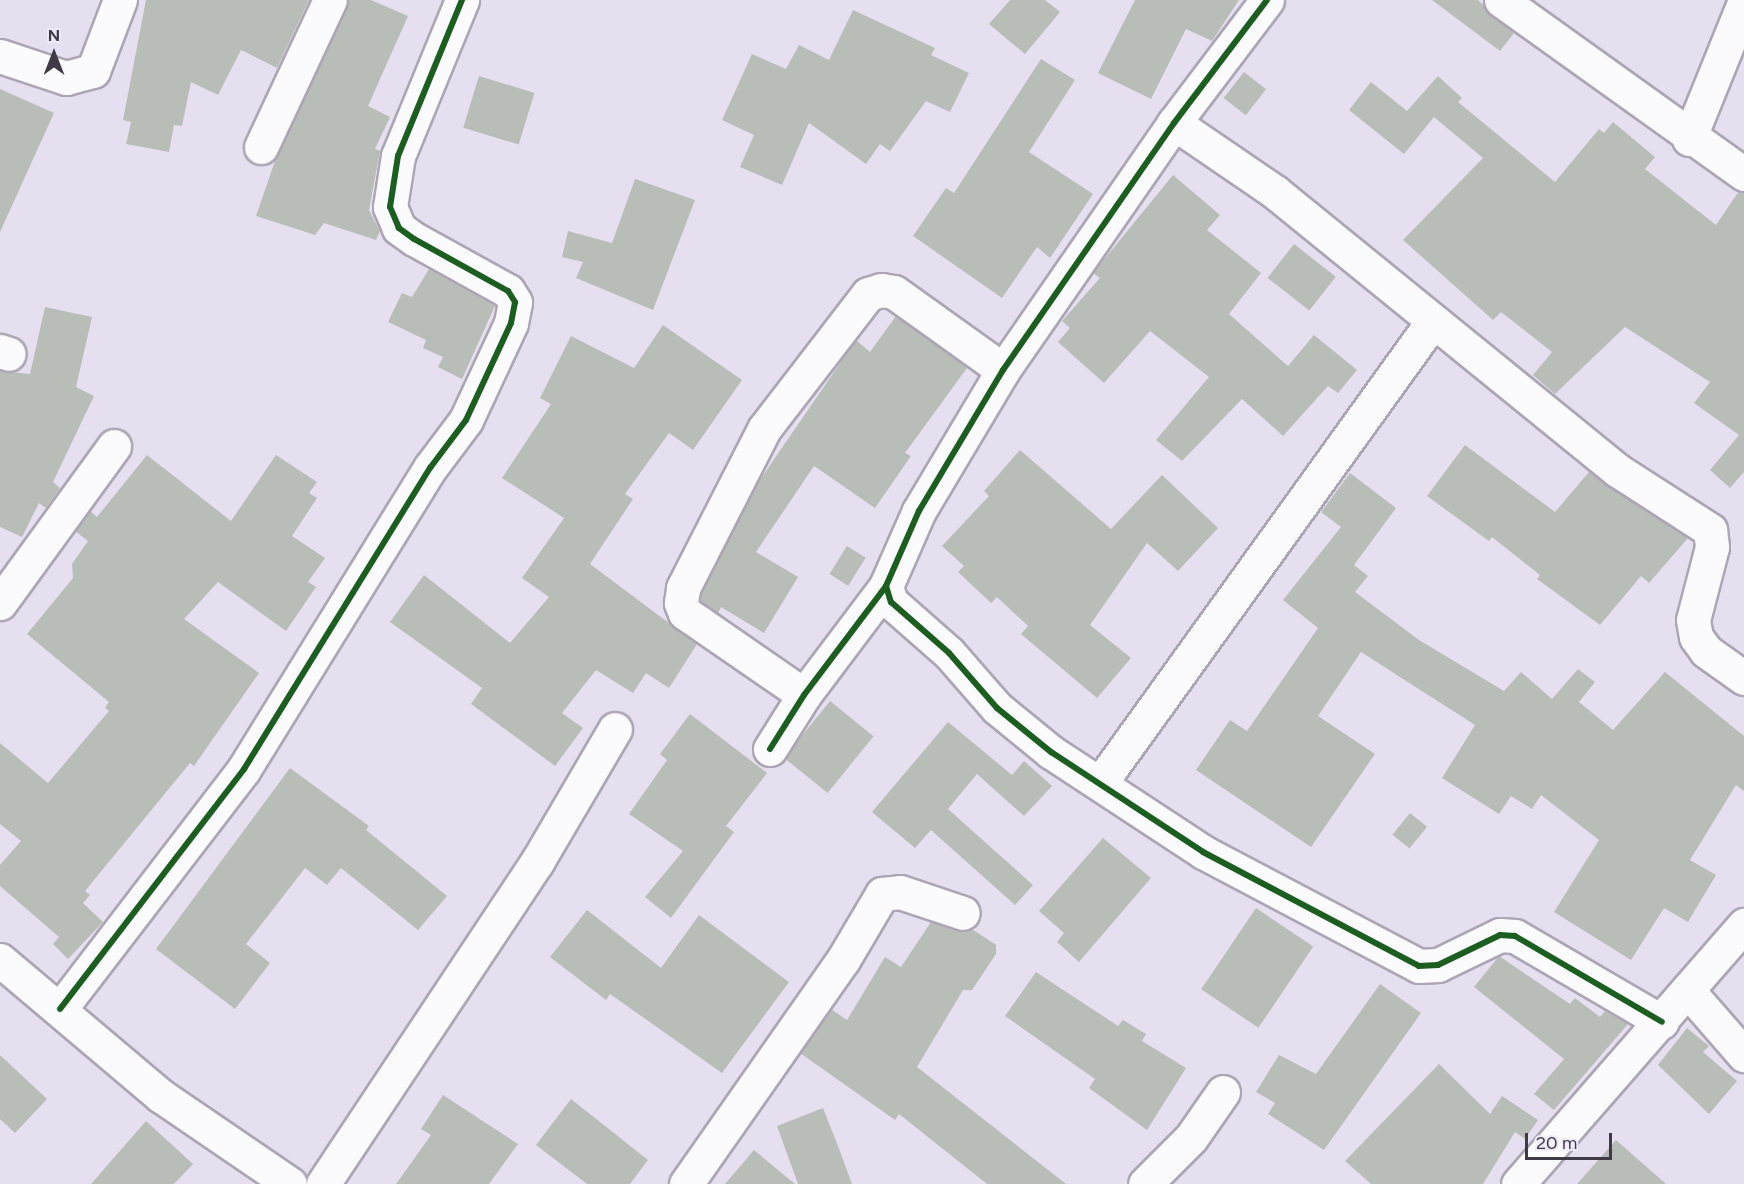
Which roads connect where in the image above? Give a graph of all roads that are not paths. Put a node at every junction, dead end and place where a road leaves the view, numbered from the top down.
1 (120, 0) edge
2 (330, 0) edge
3 (462, 0) edge
4 (1267, 0) edge
5 (1502, 0) edge
6 (1744, 3) edge
7 (0, 56) edge
8 (1174, 123) junction
9 (1689, 139) junction
10 (261, 147) dead end
11 (1744, 174) edge
12 (1433, 321) junction
13 (1003, 370) junction
14 (114, 446) dead end
15 (886, 586) junction
16 (0, 603) edge
17 (1744, 678) edge
18 (804, 695) junction
19 (615, 729) dead end
20 (771, 749) dead end
21 (1101, 782) junction
22 (963, 913) dead end
23 (1744, 925) edge
24 (0, 960) edge
25 (1689, 992) junction
26 (60, 1008) junction
27 (1662, 1022) junction
28 (1744, 1054) edge
29 (1223, 1092) dead end
30 (290, 1184) edge
31 (323, 1184) edge
32 (687, 1184) edge
33 (1145, 1184) edge
34 (1518, 1184) edge

1 - 7 street
2 - 10 street
3 - 26 street
4 - 8 street
5 - 9 street
6 - 9 street
8 - 12 street
8 - 13 street
9 - 11 street
12 - 17 street
12 - 21 street
13 - 15 street
13 - 18 street
14 - 16 street
15 - 18 street
15 - 21 street
18 - 20 street
19 - 31 street
21 - 27 street
22 - 32 street
23 - 25 street
24 - 26 street
25 - 27 street
25 - 28 street
26 - 30 street
27 - 34 street
29 - 33 street

